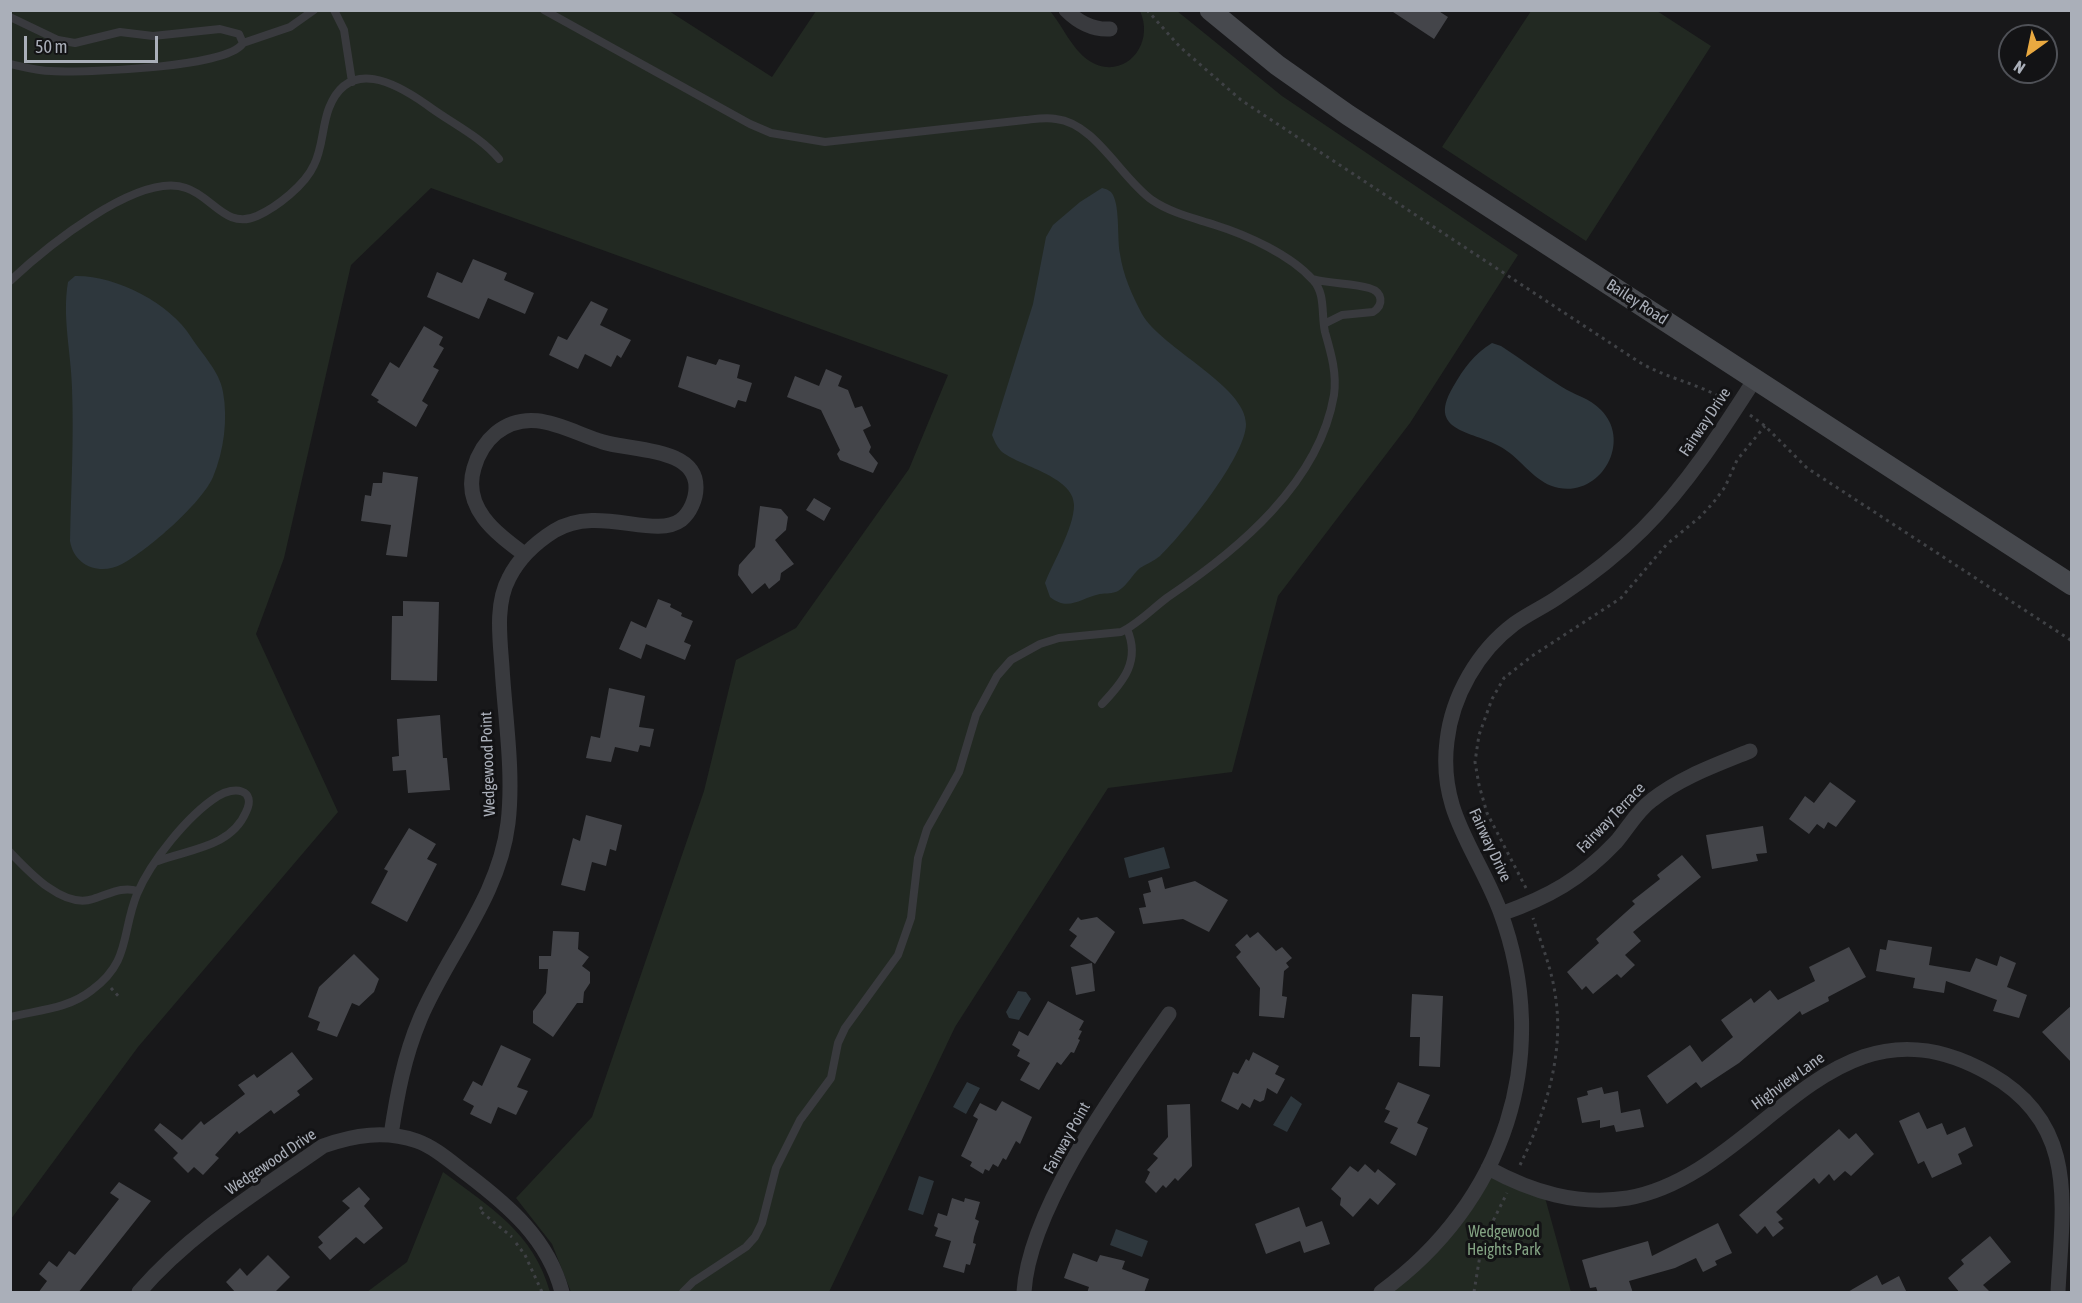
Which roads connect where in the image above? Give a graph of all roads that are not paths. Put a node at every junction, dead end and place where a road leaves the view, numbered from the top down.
1 (314, 10) edge
2 (334, 10) edge
3 (544, 10) edge
4 (1066, 10) edge
5 (1210, 10) edge
6 (10, 17) edge
7 (1110, 29) dead end
8 (243, 43) junction
9 (10, 64) edge
10 (352, 82) junction
11 (499, 159) dead end
12 (1312, 279) junction
13 (10, 281) edge
14 (1324, 324) junction
15 (1755, 379) junction
16 (524, 554) junction
17 (2072, 585) edge
18 (1127, 629) junction
19 (1102, 704) dead end
20 (1750, 751) dead end
21 (10, 852) edge
22 (158, 861) junction
23 (138, 891) junction
24 (1501, 914) junction
25 (1169, 1014) dead end
26 (10, 1017) edge
27 (391, 1136) junction
28 (1488, 1168) junction
29 (139, 1293) edge
30 (562, 1293) edge
31 (683, 1293) edge
32 (1024, 1293) edge
33 (1381, 1293) edge
34 (2058, 1293) edge

1 - 8 lane
2 - 10 lane
3 - 12 lane
4 - 7 street
5 - 15 main road, Bailey Road
6 - 8 lane
8 - 9 lane
10 - 11 lane
10 - 13 lane
12 - 14 lane
12 - 14 lane
14 - 18 lane
15 - 17 main road, Bailey Road
15 - 24 street, Fairway Drive
16 - 16 street, Wedgewood Point
16 - 27 street, Wedgewood Point
18 - 19 lane
18 - 31 lane
20 - 24 street, Fairway Terrace
21 - 23 lane
22 - 22 lane
22 - 23 lane
23 - 26 lane
24 - 28 street, Fairway Drive
25 - 32 street, Fairway Point
27 - 29 street, Wedgewood Drive
27 - 30 street, Wedgewood Drive
28 - 33 street, Fairway Drive
28 - 34 street, Highview Lane

